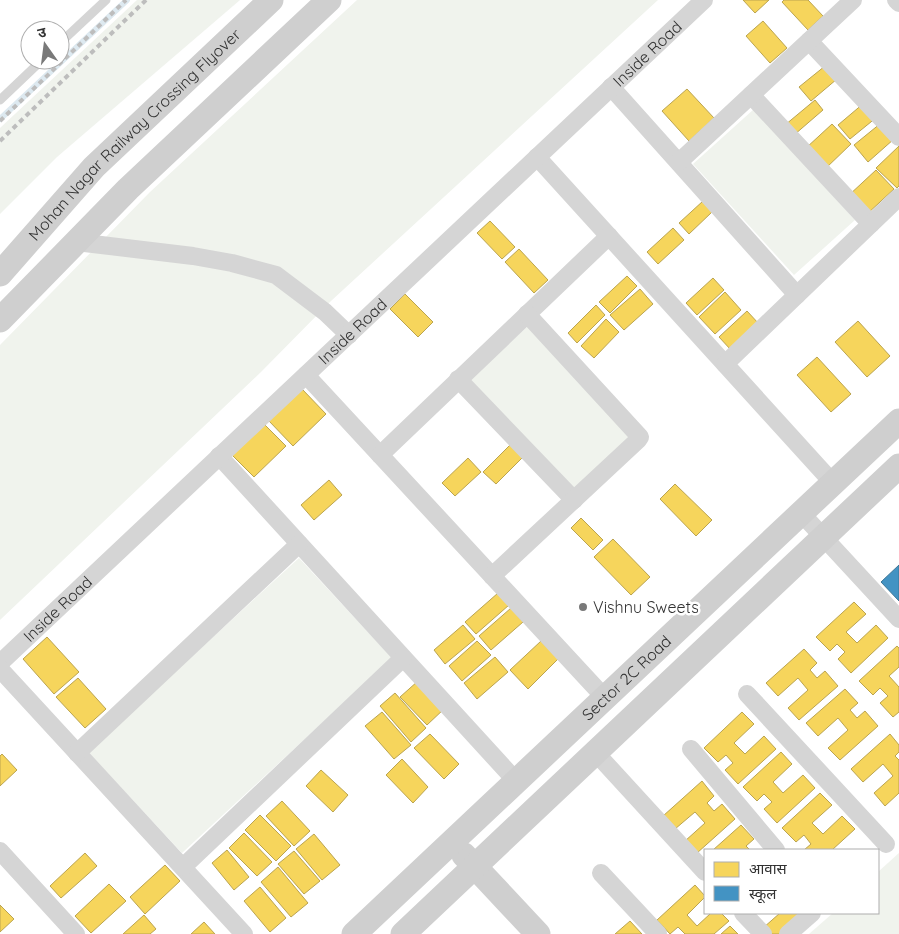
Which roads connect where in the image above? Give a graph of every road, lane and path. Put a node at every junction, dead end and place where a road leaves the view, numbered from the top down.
1 (106, 0) edge
2 (271, 0) edge
3 (329, 0) edge
4 (704, 0) edge
5 (853, 0) edge
6 (896, 0) edge
7 (899, 3) edge
8 (70, 34) edge
9 (809, 41) junction
10 (32, 70) edge
11 (612, 87) junction
12 (751, 95) junction
13 (0, 100) edge
14 (899, 137) edge
15 (537, 157) junction
16 (679, 162) junction
17 (899, 197) edge
18 (871, 224) junction
19 (609, 236) junction
20 (76, 242) junction
21 (0, 274) edge
22 (797, 295) junction
23 (527, 314) junction
24 (0, 320) edge
25 (349, 335) junction
26 (725, 364) junction
27 (306, 375) junction
28 (458, 380) junction
29 (899, 421) edge
30 (380, 455) junction
31 (219, 456) junction
32 (899, 466) edge
33 (833, 483) junction
34 (574, 500) junction
35 (801, 513) junction
36 (824, 537) junction
37 (299, 544) junction
38 (492, 576) junction
39 (899, 619) edge
40 (680, 627) junction
41 (702, 652) junction
42 (403, 658) junction
43 (0, 663) edge
44 (0, 669) edge
45 (747, 694) dead end
46 (605, 698) junction
47 (691, 749) dead end
48 (595, 752) junction
49 (77, 753) junction
50 (516, 782) junction
51 (452, 842) junction
52 (888, 842) edge
53 (775, 849) edge
54 (0, 851) edge
55 (475, 866) junction
56 (183, 868) junction
57 (704, 871) edge
58 (600, 873) dead end
59 (744, 914) edge
60 (811, 914) edge
61 (76, 934) edge
62 (244, 934) edge
63 (354, 934) edge
64 (403, 934) edge
65 (538, 934) edge
66 (658, 934) edge
67 (763, 934) edge
68 (788, 934) edge

1 - 8 lane
2 - 21 street, Mohan Nagar Railway Crossing Flyover
3 - 20 street, Mohan Nagar Railway Crossing Flyover
4 - 11 street, Inside Road
5 - 9 street
6 - 7 street
9 - 12 street
9 - 14 street
10 - 13 lane
11 - 15 street, Inside Road
11 - 16 street
12 - 16 street
12 - 18 street
15 - 19 street
15 - 25 street, Inside Road
16 - 22 street
17 - 18 street
18 - 22 street
19 - 23 street
19 - 26 street
20 - 24 street, Mohan Nagar Railway Crossing Flyover
20 - 25 street
22 - 26 street
23 - 28 street
23 - 34 street
25 - 27 street, Inside Road
26 - 33 street
27 - 30 street
27 - 31 street, Inside Road
28 - 30 street
28 - 34 street
29 - 33 street, Sector 2C Road
30 - 38 street
31 - 37 street
31 - 43 street, Inside Road
32 - 36 street, Sector 2C Road
33 - 35 street, Sector 2C Road
34 - 38 street
35 - 36 street
35 - 40 street, Sector 2C Road
36 - 39 street
36 - 41 street, Sector 2C Road
37 - 42 street
37 - 49 street
38 - 46 street
40 - 41 street
40 - 46 street, Sector 2C Road
41 - 48 street, Sector 2C Road
42 - 50 street
42 - 56 street
44 - 49 street
45 - 52 street
46 - 50 street, Sector 2C Road
47 - 53 street
48 - 55 street, Sector 2C Road
48 - 57 street
49 - 56 street
50 - 51 street, Sector 2C Road
51 - 55 street
51 - 63 street, Sector 2C Road
54 - 61 street
55 - 64 street, Sector 2C Road
55 - 65 street
56 - 62 street
58 - 66 street
59 - 67 street
60 - 68 street

